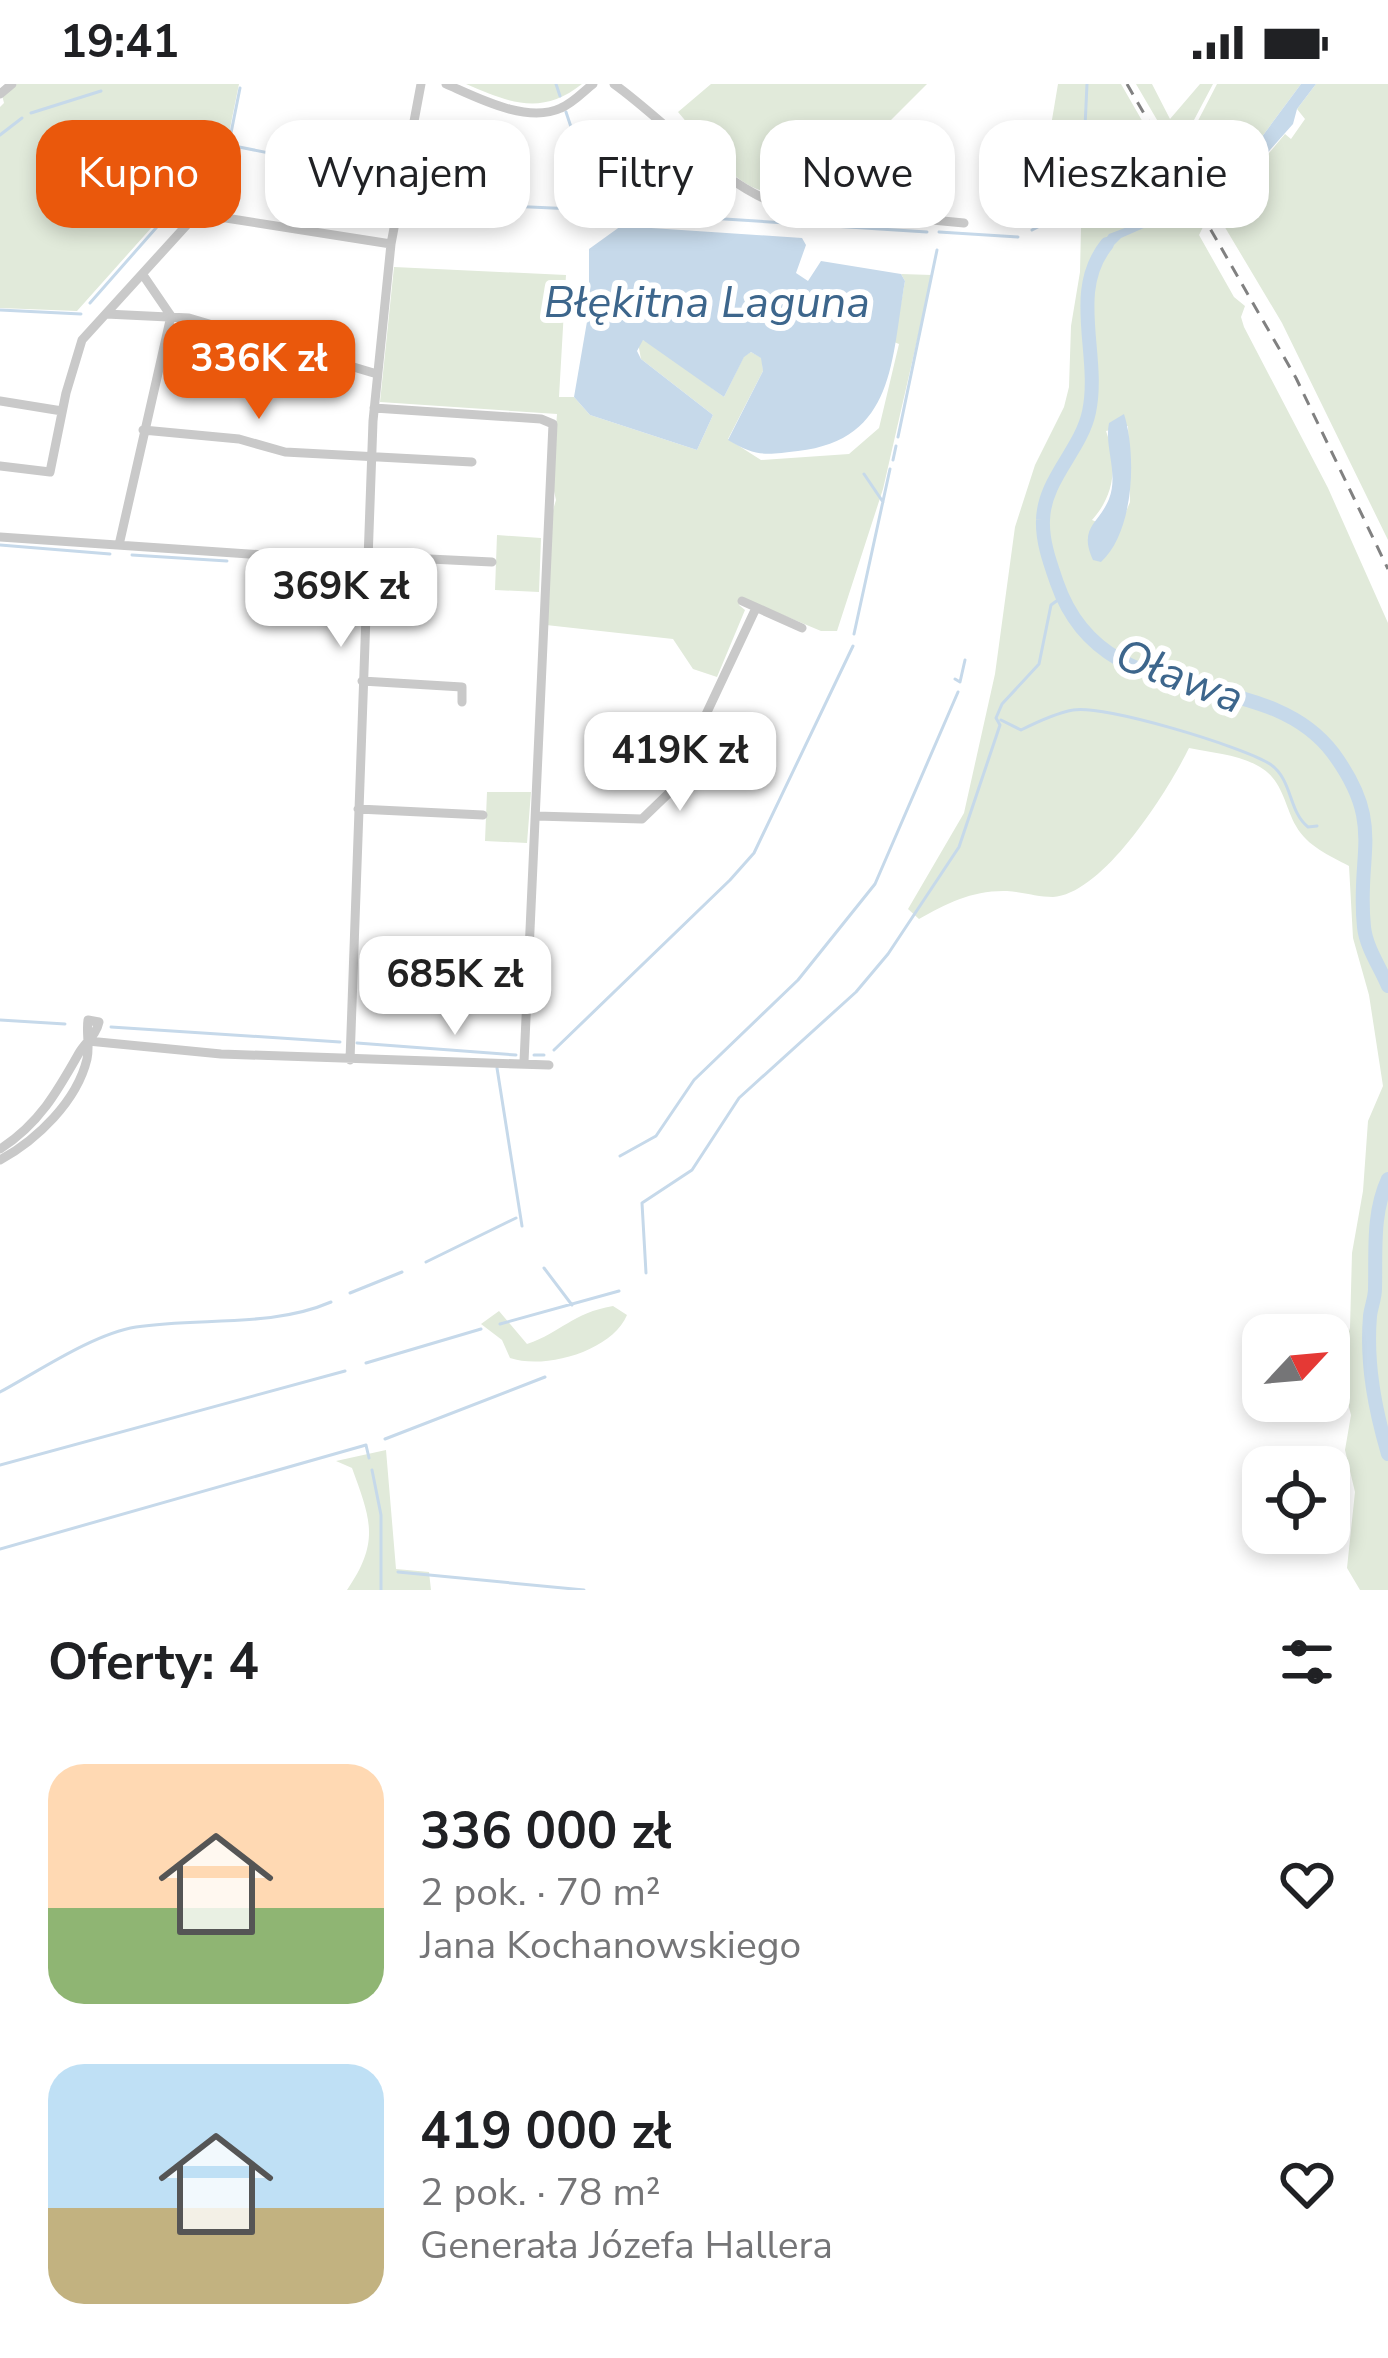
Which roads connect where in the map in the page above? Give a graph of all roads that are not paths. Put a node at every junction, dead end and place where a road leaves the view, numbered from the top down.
1 (13, 84) edge
2 (421, 84) edge
3 (446, 84) edge
4 (593, 84) edge
5 (614, 84) edge
6 (0, 94) edge
7 (964, 223) dead end
8 (391, 244) junction
9 (143, 275) junction
10 (106, 314) junction
11 (171, 316) junction
12 (377, 374) junction
13 (0, 401) edge
14 (374, 408) junction
15 (62, 411) junction
16 (143, 430) junction
17 (371, 458) junction
18 (472, 462) dead end
19 (0, 466) edge
20 (0, 537) edge
21 (118, 545) junction
22 (367, 561) junction
23 (493, 562) dead end
24 (742, 601) dead end
25 (756, 608) junction
26 (802, 628) dead end
27 (362, 681) junction
28 (462, 702) dead end
29 (358, 809) junction
30 (483, 815) dead end
31 (536, 816) junction
32 (88, 1041) junction
33 (350, 1060) junction
34 (524, 1062) junction
35 (549, 1065) dead end
36 (0, 1148) edge
37 (0, 1160) edge

1 - 6 street
2 - 8 street
3 - 4 street
5 - 7 street
8 - 9 street
8 - 12 street
9 - 10 street
9 - 11 street
10 - 11 street
10 - 15 street
11 - 12 street
11 - 16 street
12 - 14 street
13 - 15 street
14 - 17 street
14 - 31 street
15 - 19 street
16 - 17 street
16 - 21 street
17 - 18 street
17 - 22 street
20 - 21 street
21 - 22 street
22 - 23 street
22 - 27 street
24 - 25 street
25 - 26 street
25 - 31 street
27 - 28 street
27 - 29 street
29 - 30 street
29 - 33 street
31 - 34 street
32 - 33 street
32 - 36 street
32 - 37 street
33 - 34 street
34 - 35 street

